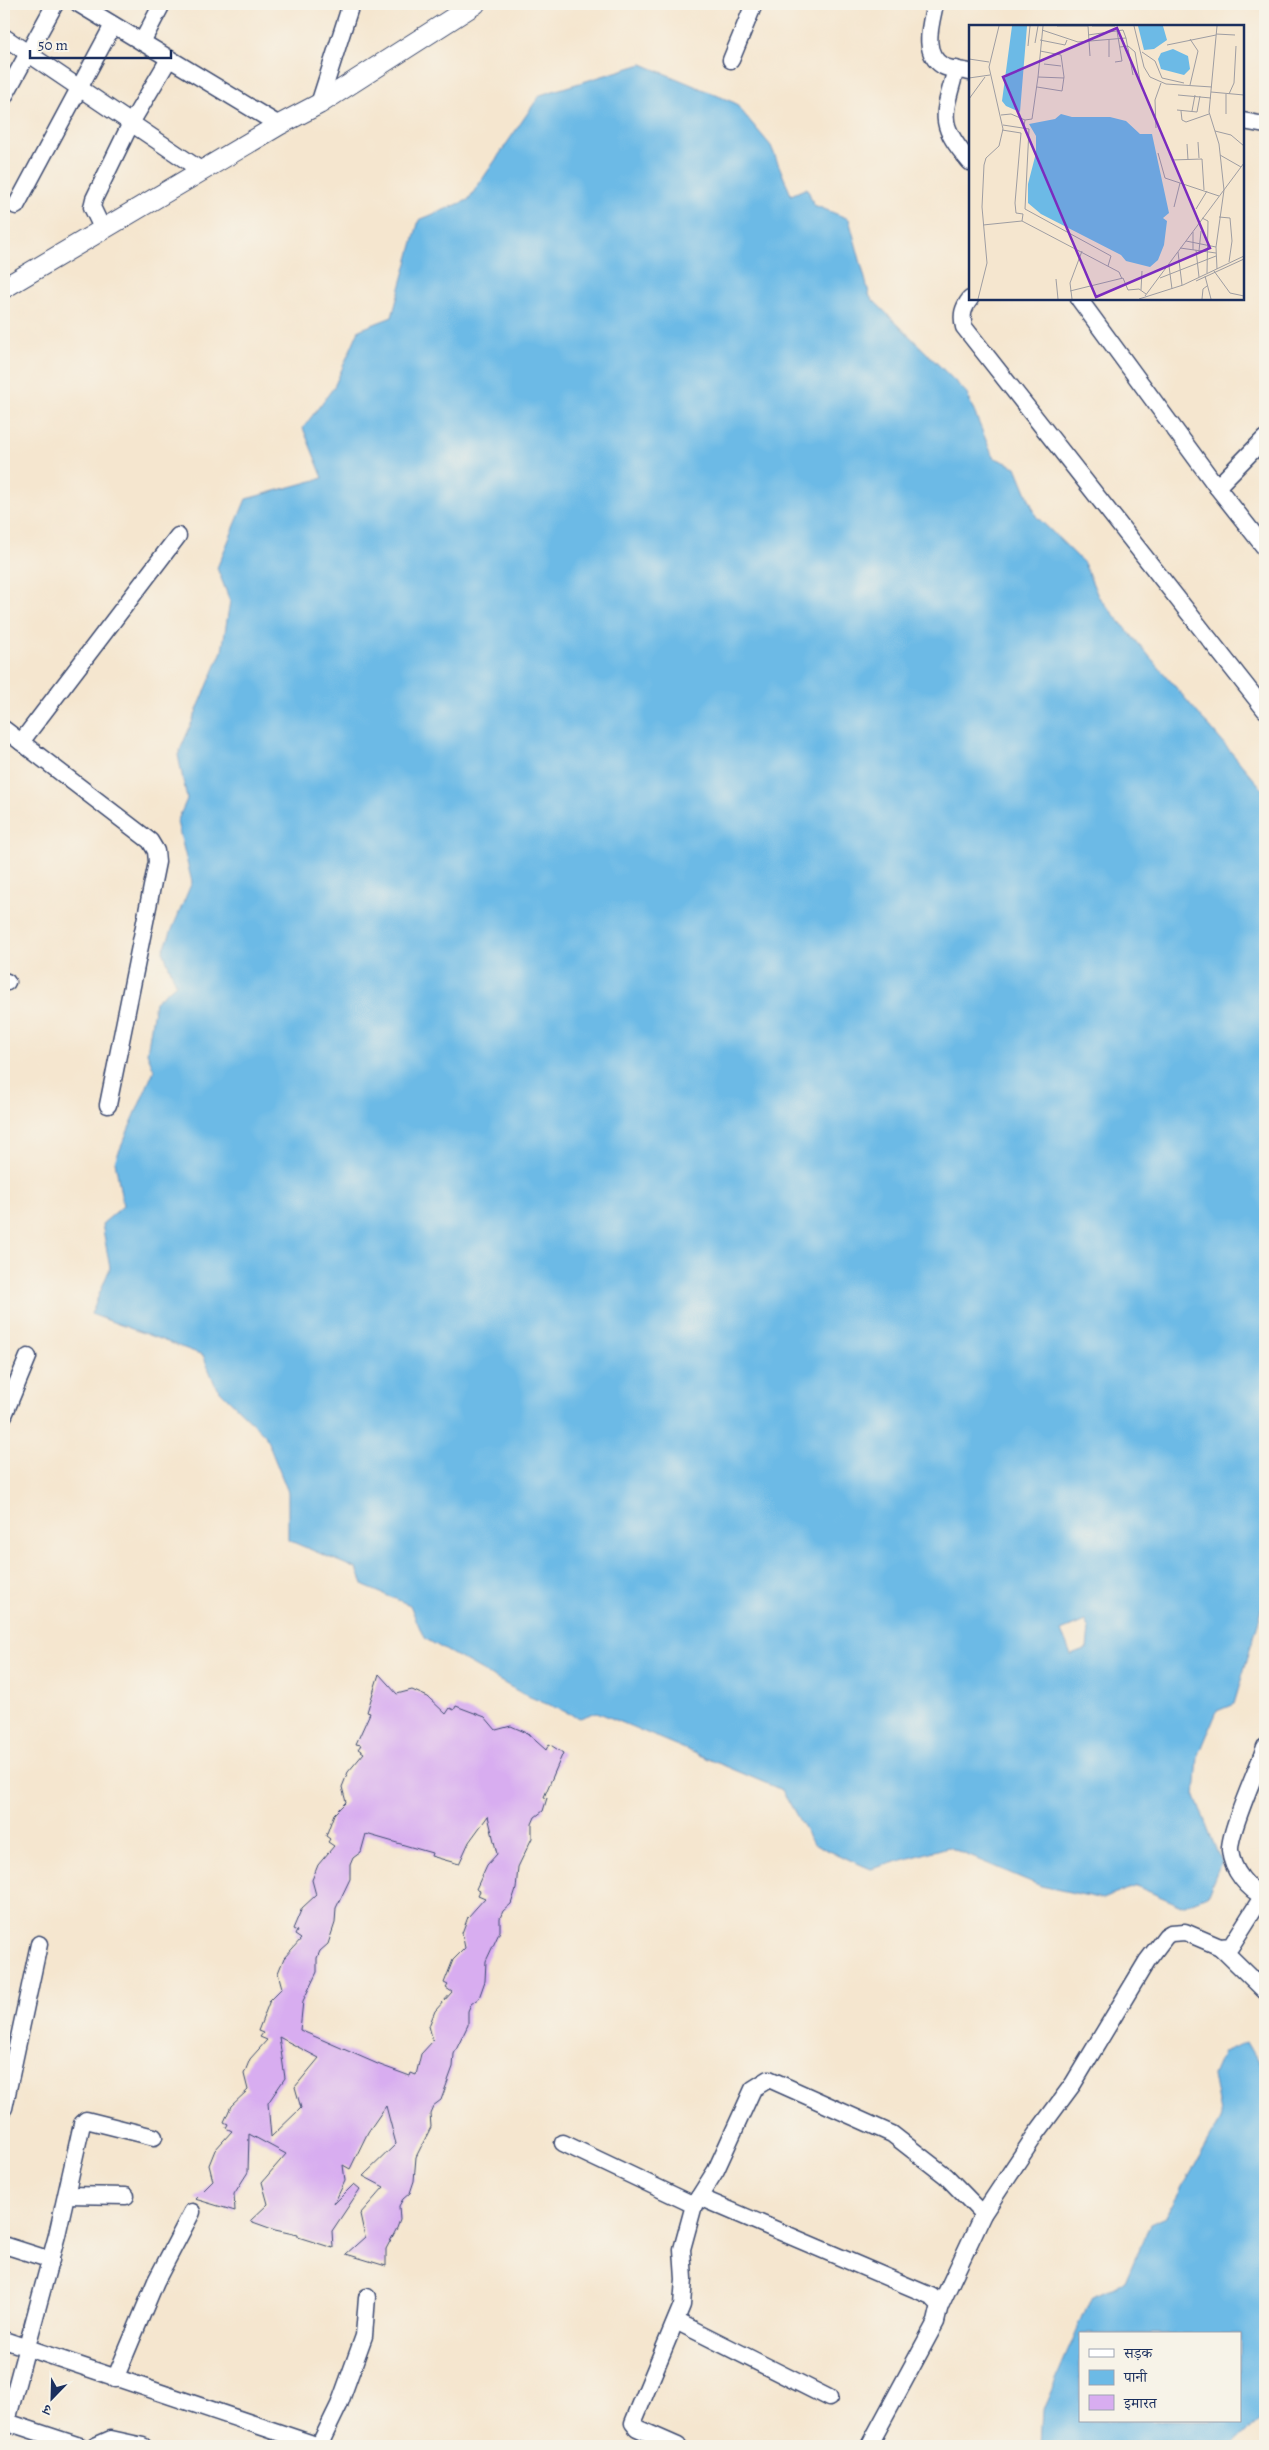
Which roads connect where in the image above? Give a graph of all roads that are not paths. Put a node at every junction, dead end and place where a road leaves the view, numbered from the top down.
1 (55, 4) edge
2 (79, 4) edge
3 (162, 4) edge
4 (351, 4) edge
5 (754, 4) edge
6 (935, 4) edge
7 (465, 7) edge
8 (113, 25) junction
9 (4, 37) edge
10 (142, 42) junction
11 (28, 53) junction
12 (169, 59) junction
13 (731, 60) dead end
14 (963, 71) edge
15 (79, 88) junction
16 (4, 97) edge
17 (319, 104) junction
18 (1244, 121) edge
19 (132, 123) junction
20 (1265, 125) edge
21 (279, 126) junction
22 (969, 161) edge
23 (202, 171) junction
24 (16, 206) dead end
25 (103, 230) junction
26 (4, 288) edge
27 (969, 300) edge
28 (1080, 300) edge
29 (1265, 438) edge
30 (1217, 487) junction
31 (178, 536) dead end
32 (1265, 548) edge
33 (1265, 710) edge
34 (4, 729) edge
35 (21, 742) junction
36 (108, 1105) dead end
37 (28, 1357) dead end
38 (4, 1415) edge
39 (1265, 1747) edge
40 (1264, 1898) edge
41 (39, 1944) dead end
42 (1220, 1947) junction
43 (1265, 1992) edge
44 (4, 2108) edge
45 (154, 2137) dead end
46 (563, 2143) dead end
47 (67, 2194) junction
48 (126, 2196) dead end
49 (696, 2201) junction
50 (192, 2212) dead end
51 (983, 2214) junction
52 (4, 2245) edge
53 (51, 2260) junction
54 (367, 2297) dead end
55 (940, 2306) junction
56 (676, 2321) junction
57 (4, 2340) edge
58 (27, 2348) junction
59 (115, 2379) junction
60 (829, 2398) dead end
61 (5, 2421) edge
62 (80, 2446) edge
63 (98, 2446) edge
64 (143, 2446) edge
65 (319, 2446) edge
66 (678, 2446) edge
67 (869, 2446) edge

1 - 11 street
2 - 8 street
3 - 10 street
4 - 17 street
5 - 13 street
6 - 14 street
7 - 17 street
8 - 10 street
8 - 15 street
9 - 11 street
10 - 12 street
11 - 15 street
11 - 16 street
12 - 19 street
12 - 21 street
14 - 22 street
15 - 19 street
15 - 24 street
17 - 21 street
18 - 20 street
19 - 23 street
19 - 25 street
21 - 23 street
23 - 25 street
25 - 26 street
27 - 33 street
28 - 30 street
29 - 30 street
30 - 32 street
31 - 35 street
34 - 35 street
35 - 36 street
37 - 38 street
39 - 40 street
40 - 42 street
41 - 44 street
42 - 43 street
42 - 51 street
45 - 47 street
46 - 49 street
47 - 48 street
47 - 53 street
49 - 51 street
49 - 55 street
49 - 56 street
50 - 59 street
51 - 55 street
52 - 53 street
53 - 58 street
54 - 65 street
55 - 67 street
56 - 60 street
56 - 66 street
57 - 58 street
58 - 59 street
58 - 61 street
59 - 65 street
61 - 62 street
63 - 64 street

